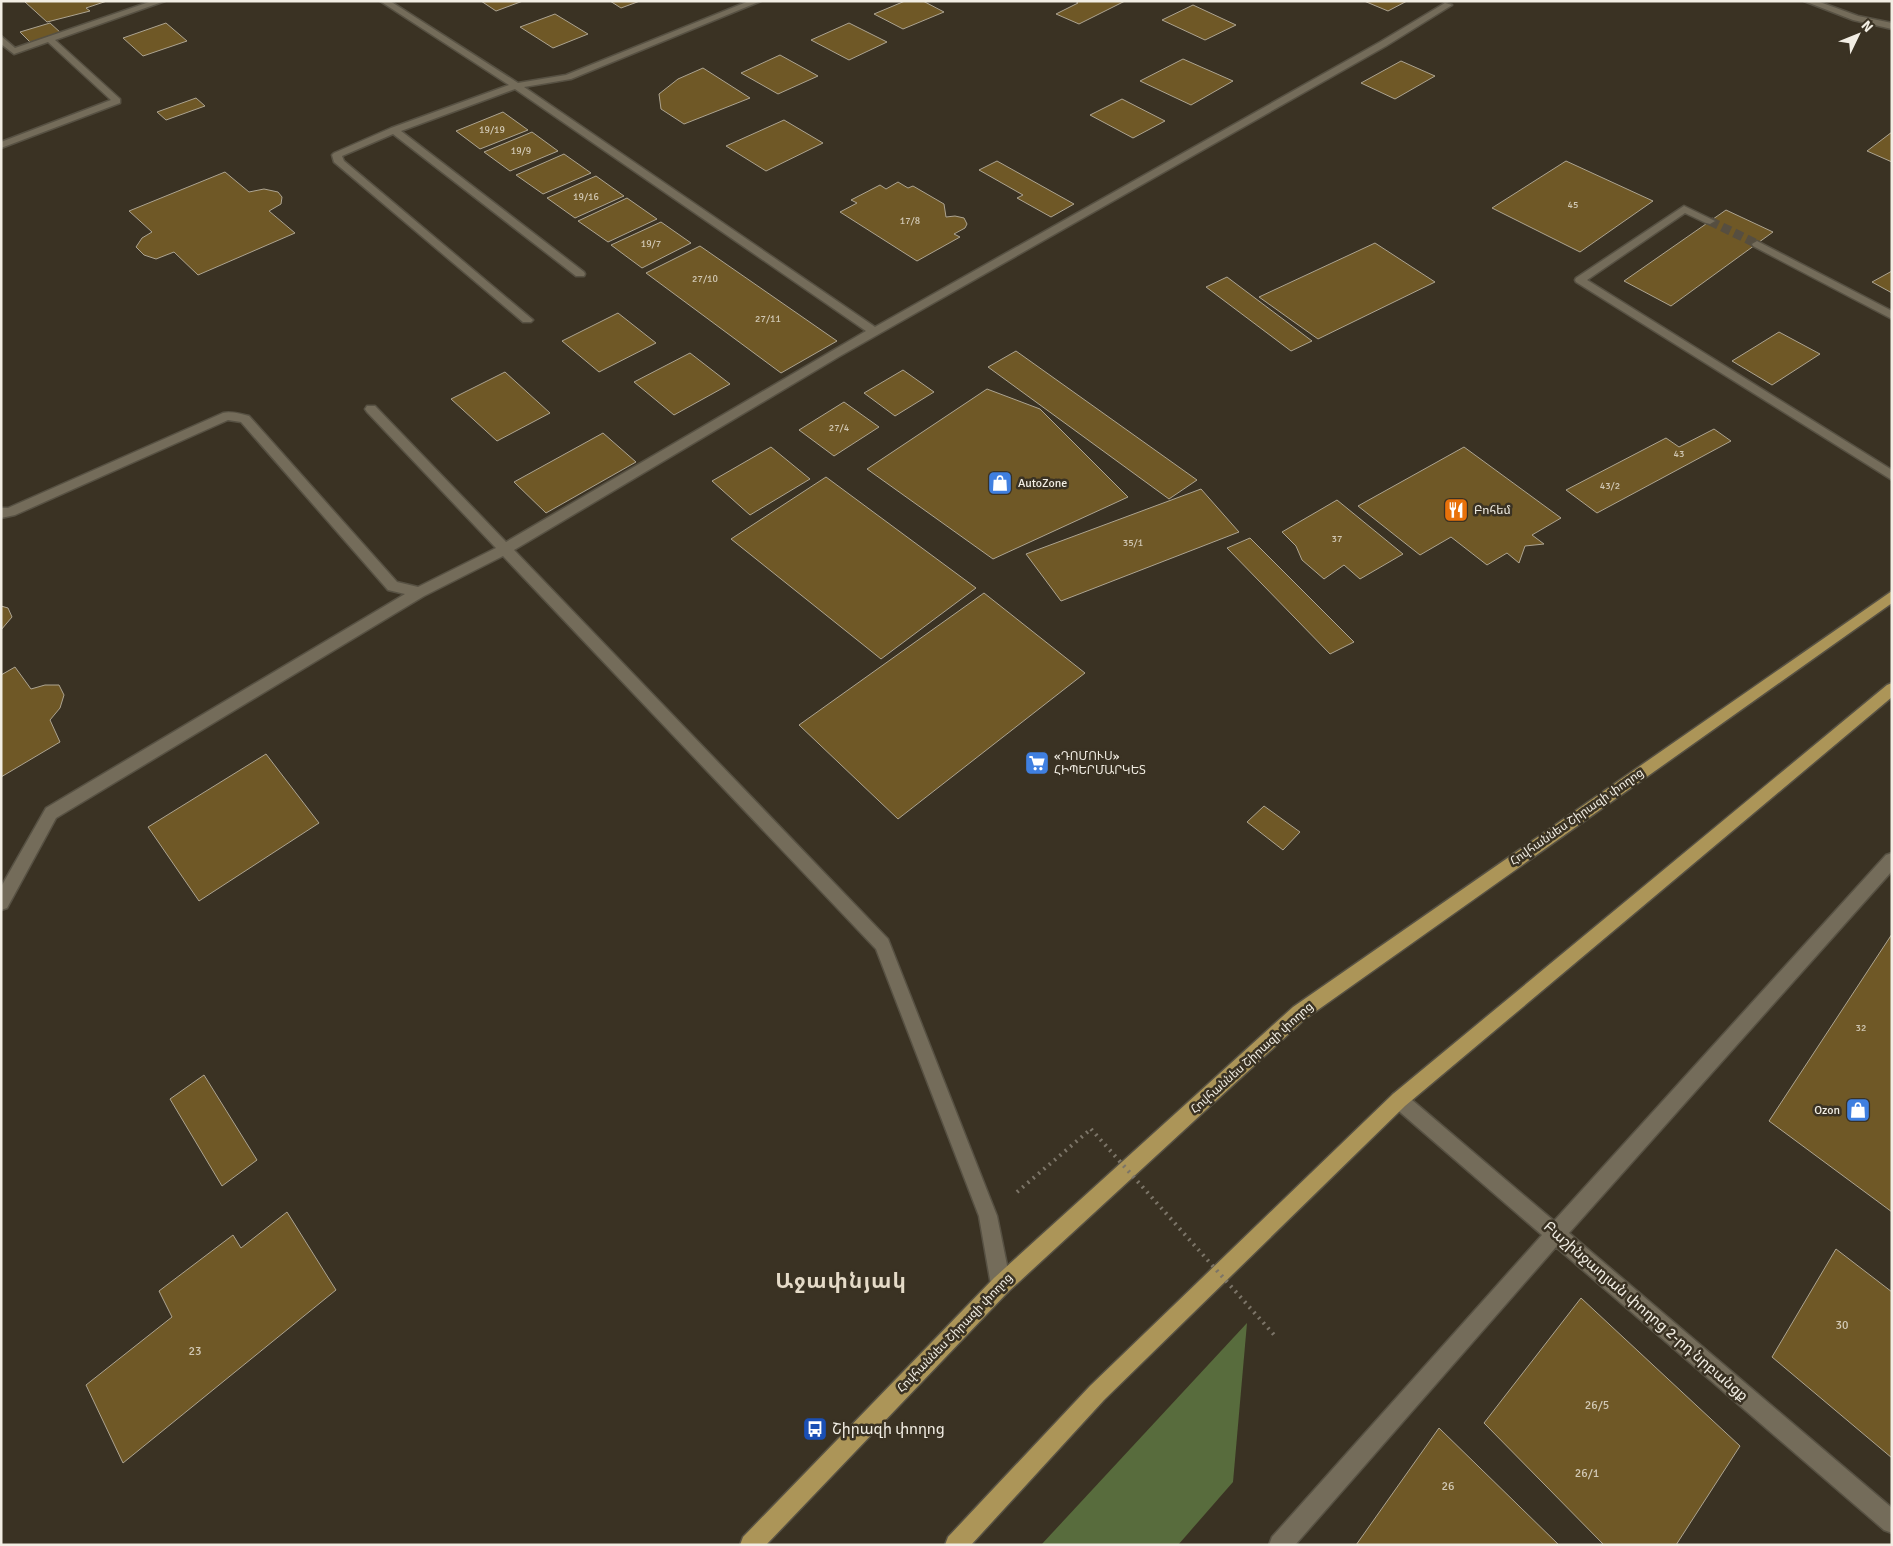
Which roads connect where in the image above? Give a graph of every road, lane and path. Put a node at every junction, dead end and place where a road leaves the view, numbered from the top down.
1 (161, 1) edge
2 (384, 1) edge
3 (757, 1) edge
4 (1440, 1) edge
5 (1808, 1) edge
6 (1892, 26) edge
7 (1, 39) edge
8 (49, 39) junction
9 (516, 86) junction
10 (394, 130) junction
11 (1, 145) edge
12 (1710, 221) tunnel mouth
13 (1757, 244) tunnel mouth
14 (580, 274) dead end
15 (1892, 316) edge
16 (527, 320) dead end
17 (875, 332) junction
18 (371, 409) dead end
19 (1892, 476) edge
20 (1, 513) edge
21 (505, 549) junction
22 (419, 592) junction
23 (1892, 596) edge
24 (1892, 689) edge
25 (1892, 860) edge
26 (1, 903) edge
27 (1399, 1100) junction
28 (988, 1216) junction
29 (1555, 1234) junction
30 (1001, 1285) junction
31 (1276, 1337) dead end
32 (1892, 1522) edge
33 (750, 1545) edge
34 (956, 1545) edge
35 (1280, 1545) edge

1 - 8 street
2 - 9 street
3 - 9 street
4 - 17 street
5 - 6 street
7 - 8 street
8 - 11 street
9 - 10 street
9 - 17 street
10 - 14 street
10 - 16 street
12 - 19 street
13 - 15 street
17 - 21 street
18 - 21 street
20 - 22 street
21 - 22 street
21 - 28 street
22 - 26 street
23 - 30 main road, Հովհաննես Շիրազի փողոց
24 - 27 main road
25 - 29 street
27 - 29 street, Բաշինջաղյան փողոց 2-րդ նրբանցք
27 - 34 main road
28 - 30 street
28 - 31 path, bridge
29 - 32 street, Բաշինջաղյան փողոց 2-րդ նրբանցք
29 - 35 street
30 - 33 main road, Հովհաննես Շիրազի փողոց

